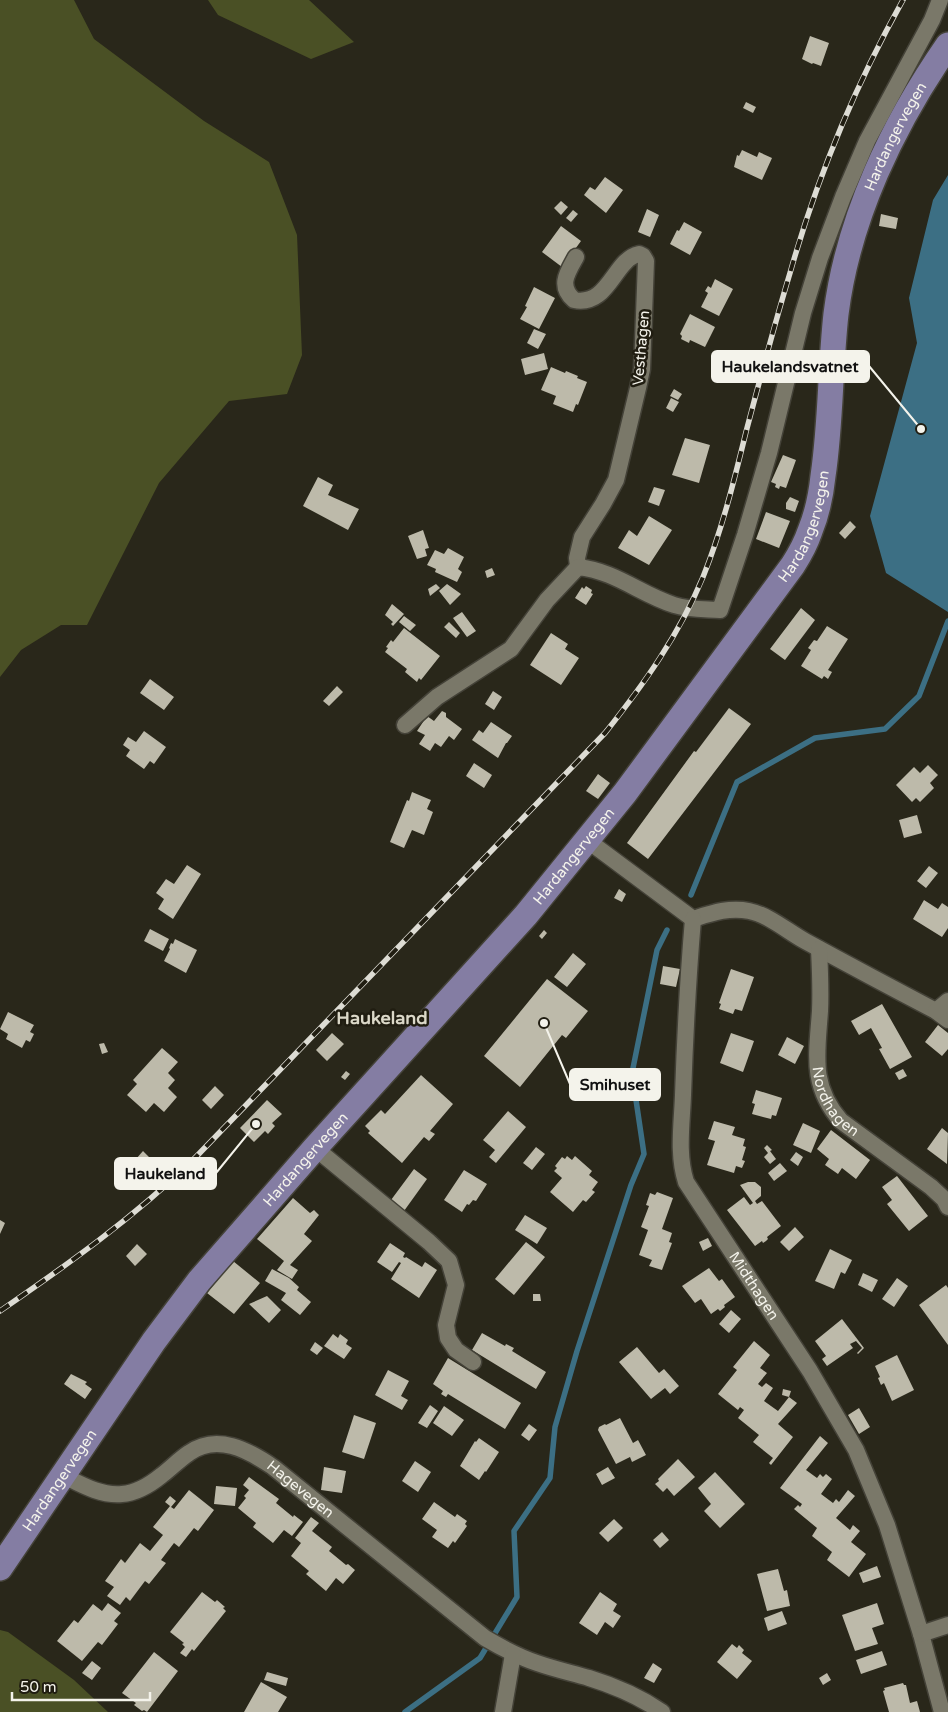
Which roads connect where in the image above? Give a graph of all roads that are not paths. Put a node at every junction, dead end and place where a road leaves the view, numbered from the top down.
1 (940, 0) edge
2 (948, 45) edge
3 (576, 257) dead end
4 (578, 567) junction
5 (405, 725) dead end
6 (587, 840) junction
7 (693, 919) junction
8 (819, 949) junction
9 (944, 1011) edge
10 (315, 1148) junction
11 (948, 1207) edge
12 (473, 1362) dead end
13 (64, 1476) junction
14 (0, 1568) edge
15 (948, 1625) edge
16 (922, 1634) junction
17 (507, 1650) junction
18 (503, 1712) edge
19 (662, 1712) edge
20 (942, 1712) edge

1 - 4 street
2 - 6 main road, Hardangervegen
3 - 4 street, Vesthagen
4 - 5 street
6 - 7 street
6 - 10 main road, Hardangervegen
7 - 8 street
7 - 16 street, Midthagen
8 - 9 street
8 - 11 street, Nordhagen
10 - 12 street
10 - 13 main road, Hardangervegen
13 - 14 main road, Hardangervegen
13 - 17 street, Hagevegen
15 - 16 street
16 - 20 street, Midthagen
17 - 18 street
17 - 19 street, Hagevegen

